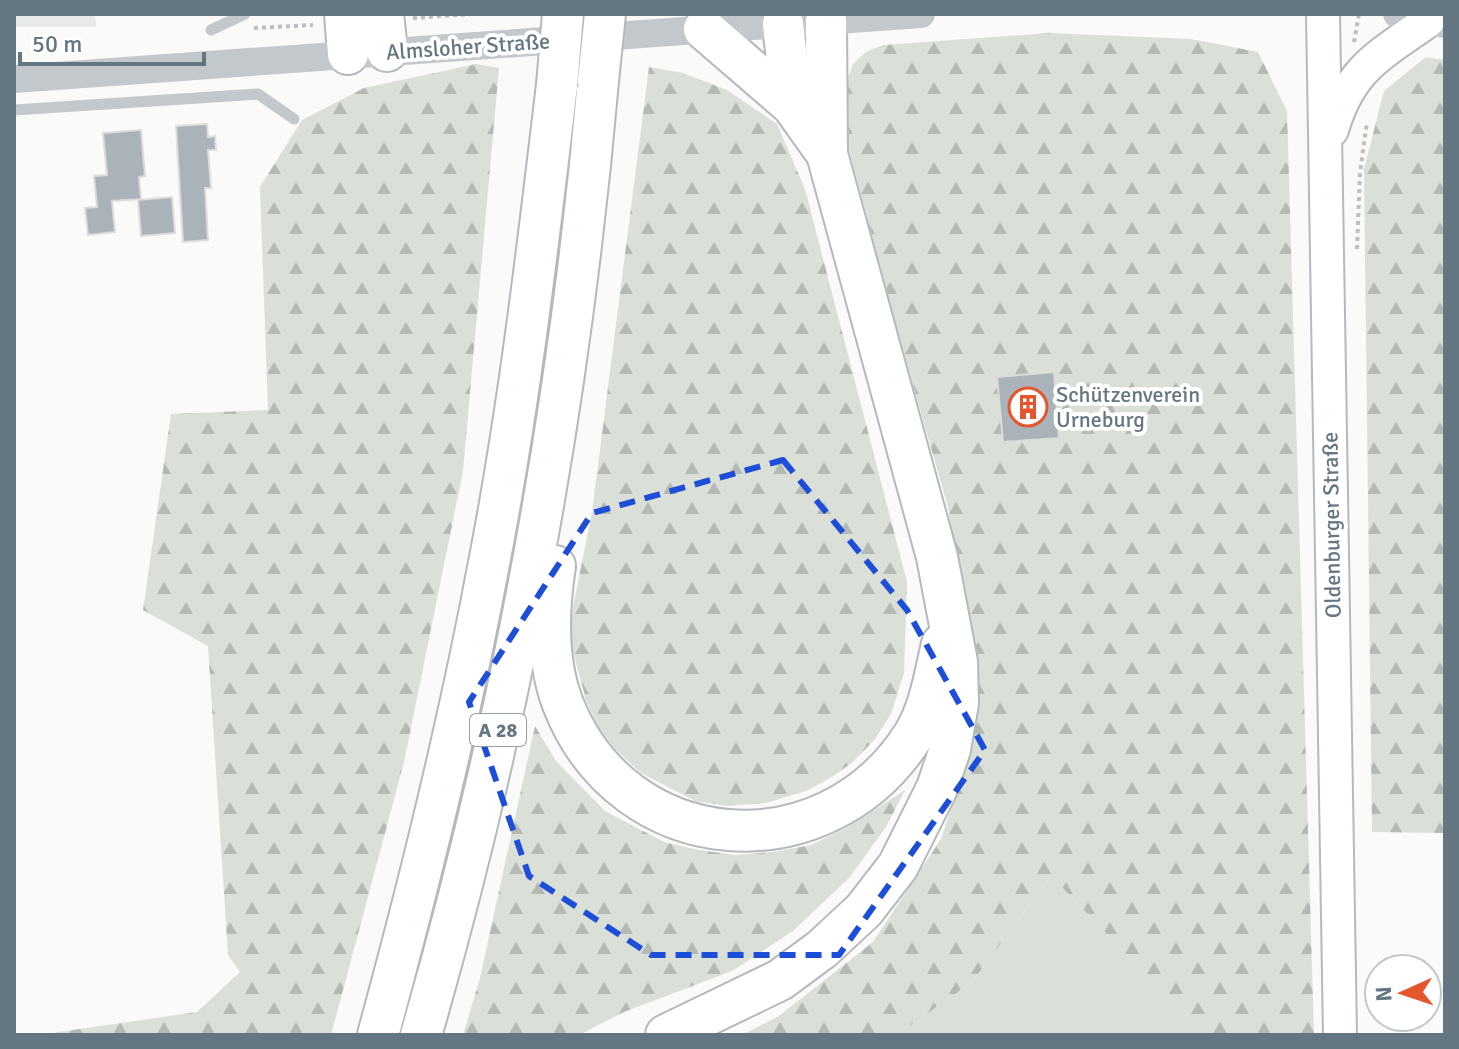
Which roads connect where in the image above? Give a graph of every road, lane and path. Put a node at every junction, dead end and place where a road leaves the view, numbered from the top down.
1 (245, 14) edge
2 (345, 14) edge
3 (563, 14) edge
4 (605, 14) edge
5 (921, 14) edge
6 (1323, 14) edge
7 (1397, 14) edge
8 (826, 21) junction
9 (1437, 22) edge
10 (783, 24) junction
11 (704, 29) junction
12 (211, 30) dead end
13 (385, 32) edge
14 (348, 54) junction
15 (14, 79) edge
16 (792, 105) junction
17 (14, 110) edge
18 (1370, 111) dead end
19 (294, 119) dead end
20 (1325, 152) junction
21 (827, 154) junction
22 (1357, 250) dead end
23 (556, 421) junction
24 (948, 620) junction
25 (378, 1035) edge
26 (421, 1035) edge
27 (666, 1035) edge
28 (1340, 1035) edge

1 - 12 lane
2 - 14 highway
3 - 25 highway, A 28, bridge
4 - 23 highway, A 28, bridge
5 - 8 street, Almsloher Straße
6 - 20 main road, Oldenburger Straße
7 - 9 street
8 - 10 street, Almsloher Straße
8 - 21 highway
9 - 20 main road
10 - 11 street, Almsloher Straße
10 - 16 highway
11 - 13 street, Almsloher Straße
11 - 16 highway
13 - 14 street, Almsloher Straße
14 - 15 street, Almsloher Straße
16 - 21 highway
17 - 19 lane
18 - 22 path
20 - 28 main road, Oldenburger Straße
21 - 24 highway
23 - 24 highway
23 - 26 highway, A 28
24 - 27 highway

